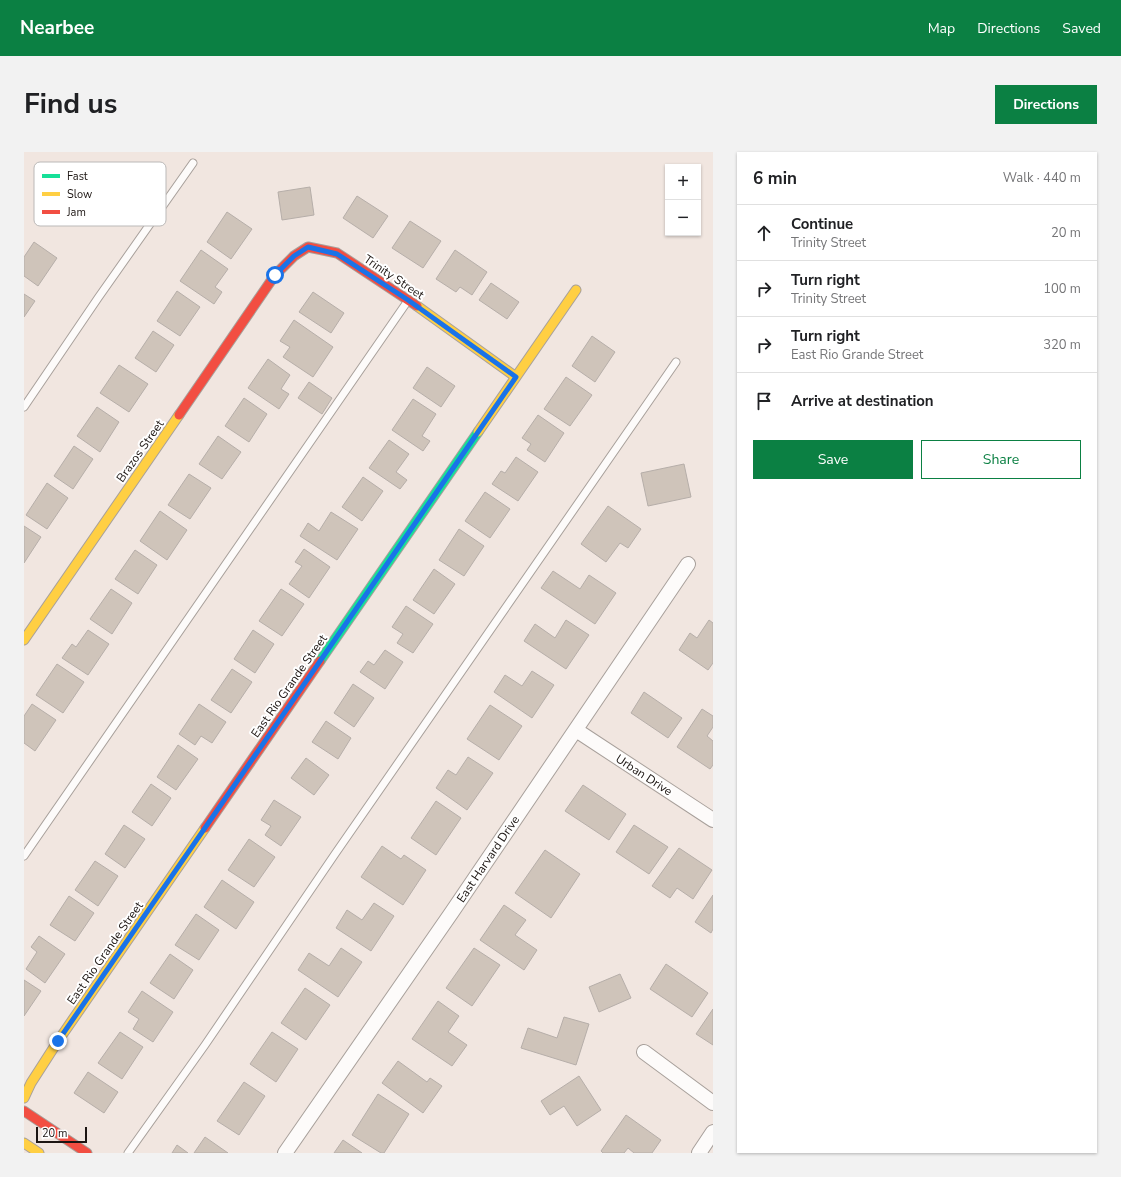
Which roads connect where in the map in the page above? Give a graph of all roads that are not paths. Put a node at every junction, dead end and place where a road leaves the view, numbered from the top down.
1 (193, 163) dead end
2 (166, 201) edge
3 (149, 226) edge
4 (275, 275) joint
5 (576, 290) dead end
6 (408, 300) junction
7 (676, 362) dead end
8 (516, 377) junction
9 (24, 407) edge
10 (688, 564) dead end
11 (24, 640) edge
12 (576, 730) junction
13 (713, 820) edge
14 (24, 856) edge
15 (644, 1052) dead end
16 (24, 1098) edge
17 (713, 1103) edge
18 (24, 1111) edge
19 (713, 1132) edge
20 (24, 1143) edge
21 (39, 1153) edge
22 (87, 1153) edge
23 (128, 1153) edge
24 (285, 1153) edge
25 (699, 1153) edge

1 - 2 lane
3 - 9 lane
4 - 6 street, Trinity Street
4 - 11 street, Brazos Street
5 - 8 street, East Rio Grande Street
6 - 8 street, Trinity Street
6 - 14 lane
7 - 23 lane
8 - 16 street, East Rio Grande Street
10 - 12 street, East Harvard Drive
12 - 13 street, Urban Drive
12 - 24 street, East Harvard Drive
15 - 17 street
18 - 22 street
19 - 25 street
20 - 21 street

